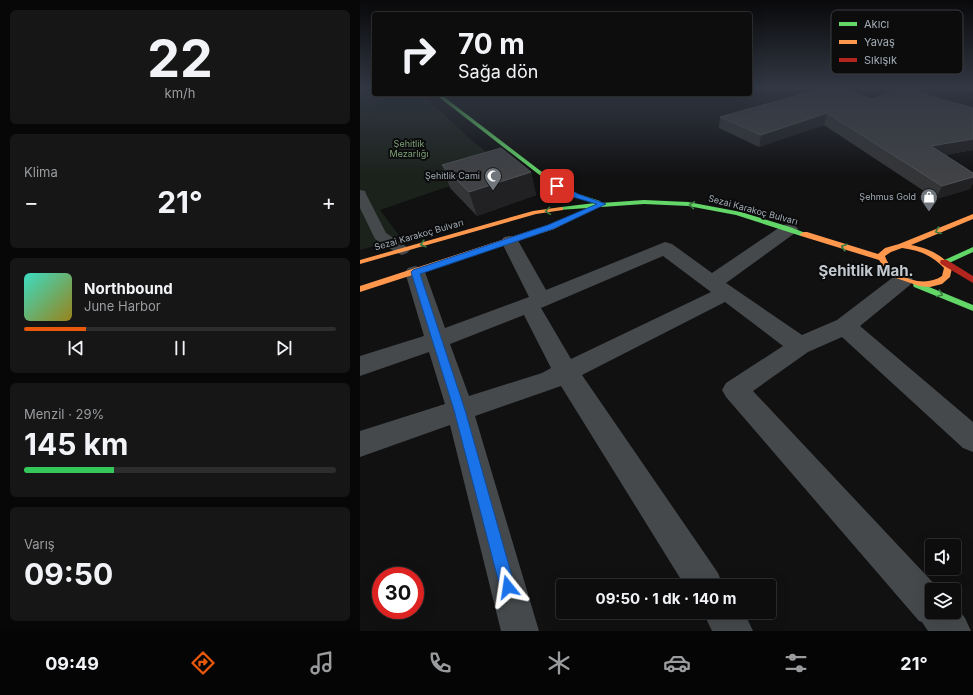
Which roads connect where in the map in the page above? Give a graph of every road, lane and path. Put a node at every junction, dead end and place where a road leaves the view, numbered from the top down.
1 (468, 117) edge
2 (361, 197) edge
3 (603, 204) junction
4 (973, 216) edge
5 (789, 229) junction
6 (510, 241) junction
7 (902, 246) junction
8 (973, 249) edge
9 (881, 258) junction
10 (409, 261) junction
11 (360, 262) edge
12 (944, 262) junction
13 (905, 280) junction
14 (973, 280) edge
15 (719, 288) junction
16 (360, 289) edge
17 (535, 303) junction
18 (973, 308) edge
19 (845, 326) junction
20 (438, 340) junction
21 (800, 346) junction
22 (360, 366) edge
23 (566, 372) junction
24 (460, 410) junction
25 (973, 439) edge
26 (360, 444) edge
27 (700, 579) edge
28 (925, 600) edge
29 (726, 619) edge
30 (942, 619) edge
31 (520, 631) edge
32 (734, 631) edge
33 (952, 631) edge

1 - 3 street
2 - 10 lane
5 -> 3 street, Sezai Karakoç Bulvarı
3 - 6 street
3 -> 10 street, Sezai Karakoç Bulvarı
4 -> 7 street
9 -> 5 street, Sezai Karakoç Bulvarı
5 - 15 street
6 - 10 street
6 - 17 street
7 - 9 street
7 - 12 street
8 - 12 street
9 - 13 street
10 - 11 street, Sezai Karakoç Bulvarı
10 - 16 street
10 - 20 street
12 - 13 street
12 - 14 street
13 -> 18 street
13 - 19 street
15 - 17 street
15 - 21 street
15 - 23 street
17 - 20 street
17 - 23 street
19 - 21 street
19 - 25 street
20 - 22 street
20 - 24 street
21 - 28 street
23 - 24 street
23 - 27 street
24 - 26 street
24 - 31 street
29 - 32 street
30 - 33 street

